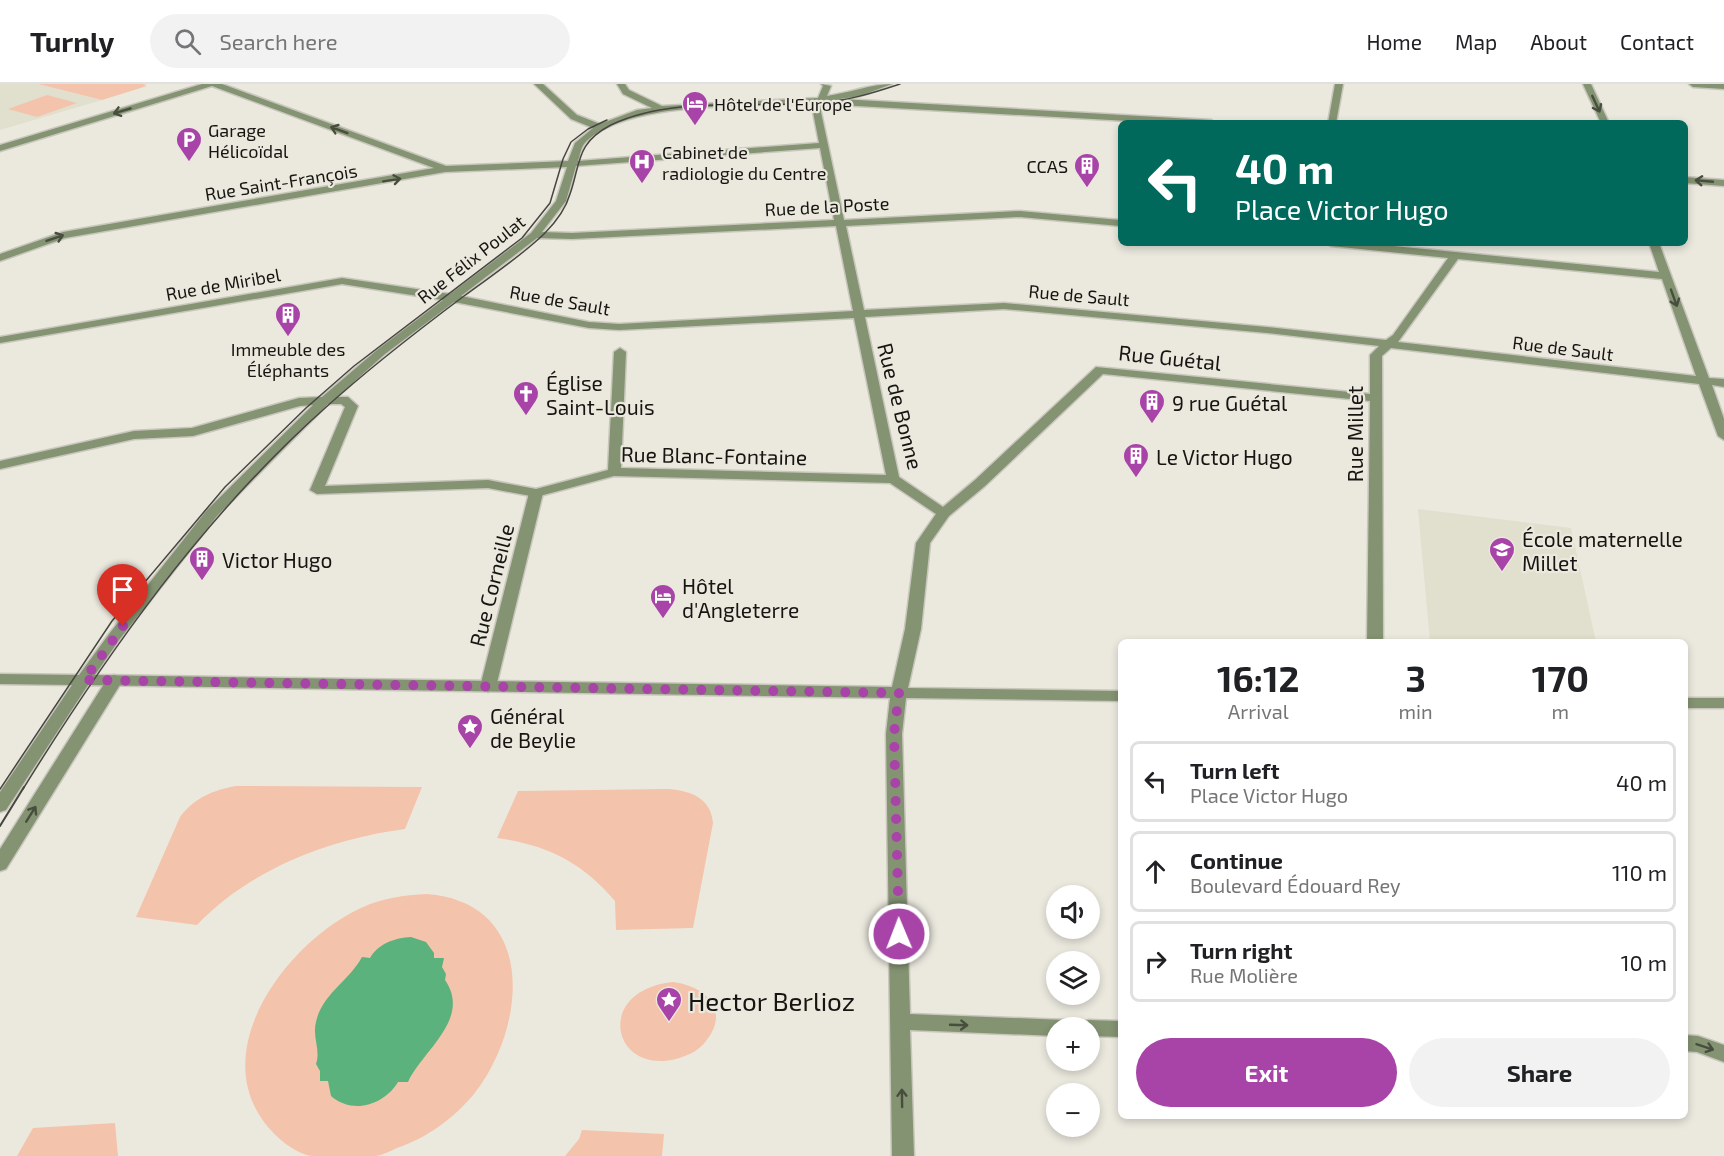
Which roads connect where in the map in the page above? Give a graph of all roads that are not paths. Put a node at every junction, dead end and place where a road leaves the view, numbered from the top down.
1 (213, 84) edge
2 (538, 84) edge
3 (621, 84) edge
4 (825, 84) edge
5 (888, 84) edge
6 (1339, 84) edge
7 (1587, 84) edge
8 (1693, 84) edge
9 (1724, 86) edge
10 (821, 100) junction
11 (661, 109) junction
12 (1152, 120) edge
13 (1333, 120) edge
14 (1604, 120) edge
15 (600, 127) junction
16 (823, 145) junction
17 (0, 148) edge
18 (571, 164) junction
19 (445, 170) junction
20 (1688, 180) edge
21 (1724, 183) edge
22 (840, 222) junction
23 (1118, 223) edge
24 (535, 235) junction
25 (1362, 246) edge
26 (1654, 246) edge
27 (1455, 255) junction
28 (0, 258) edge
29 (1666, 276) junction
30 (452, 298) junction
31 (857, 313) junction
32 (0, 340) edge
33 (1387, 345) junction
34 (620, 352) dead end
35 (1703, 381) junction
36 (1724, 383) edge
37 (1375, 398) junction
38 (325, 401) junction
39 (1724, 436) edge
40 (0, 465) edge
41 (614, 472) junction
42 (893, 479) junction
43 (536, 493) junction
44 (944, 513) junction
45 (1376, 639) edge
46 (0, 679) edge
47 (84, 680) junction
48 (115, 680) junction
49 (488, 687) junction
50 (899, 693) junction
51 (1118, 696) edge
52 (1688, 703) edge
53 (1724, 703) edge
54 (0, 806) edge
55 (0, 864) edge
56 (901, 1022) junction
57 (1046, 1027) edge
58 (1100, 1028) edge
59 (1118, 1029) edge
60 (1688, 1044) edge
61 (1724, 1054) edge
62 (903, 1156) edge

1 -> 17 street
19 -> 1 street
2 - 15 street
3 - 11 street
4 - 10 street, Rue de Bonne
5 - 10 street
6 - 13 street
7 -> 14 street
8 - 9 street
10 - 11 street, Rue Félix Poulat
10 - 12 street
10 - 16 street, Rue de Bonne
11 - 15 street, Rue Félix Poulat
15 - 18 street, Rue Félix Poulat
16 - 18 street, Rue Saint-François
16 - 22 street, Rue de Bonne
18 - 19 street, Rue Saint-François
18 - 24 street, Rue Félix Poulat
28 -> 19 street, Rue Saint-François
21 -> 20 street
22 - 23 street, Rue de la Poste
22 - 24 street, Rue de la Poste
22 - 31 street, Rue de Bonne
24 - 30 street, Rue Félix Poulat
25 - 27 street
26 - 29 street
27 - 29 street
27 - 33 street, Rue Millet
29 -> 35 street
30 - 31 street, Rue de Sault
30 - 32 street, Rue de Miribel
30 - 38 street, Rue Félix Poulat
31 - 33 street, Rue de Sault
31 - 42 street, Rue de Bonne
33 - 35 street, Rue de Sault
33 - 37 street, Rue Millet
34 - 41 street
35 - 36 street, Rue de Sault
35 - 39 street
37 - 44 street, Rue Guétal
37 - 45 street, Rue Millet
38 - 40 street
38 - 43 street
38 - 47 street, Rue Félix Poulat
41 - 42 street, Rue Blanc-Fontaine
41 - 43 street, Rue Blanc-Fontaine
42 - 44 street, Rue de Bonne
43 - 49 street, Rue Corneille
44 - 50 street
46 - 47 street
47 - 48 street
47 - 54 street, Rue Félix Poulat
48 - 49 street
55 -> 48 street
49 - 50 street
50 - 51 street
50 - 56 street
52 - 53 street
56 -> 57 street
62 -> 56 street
58 - 59 street
60 -> 61 street

